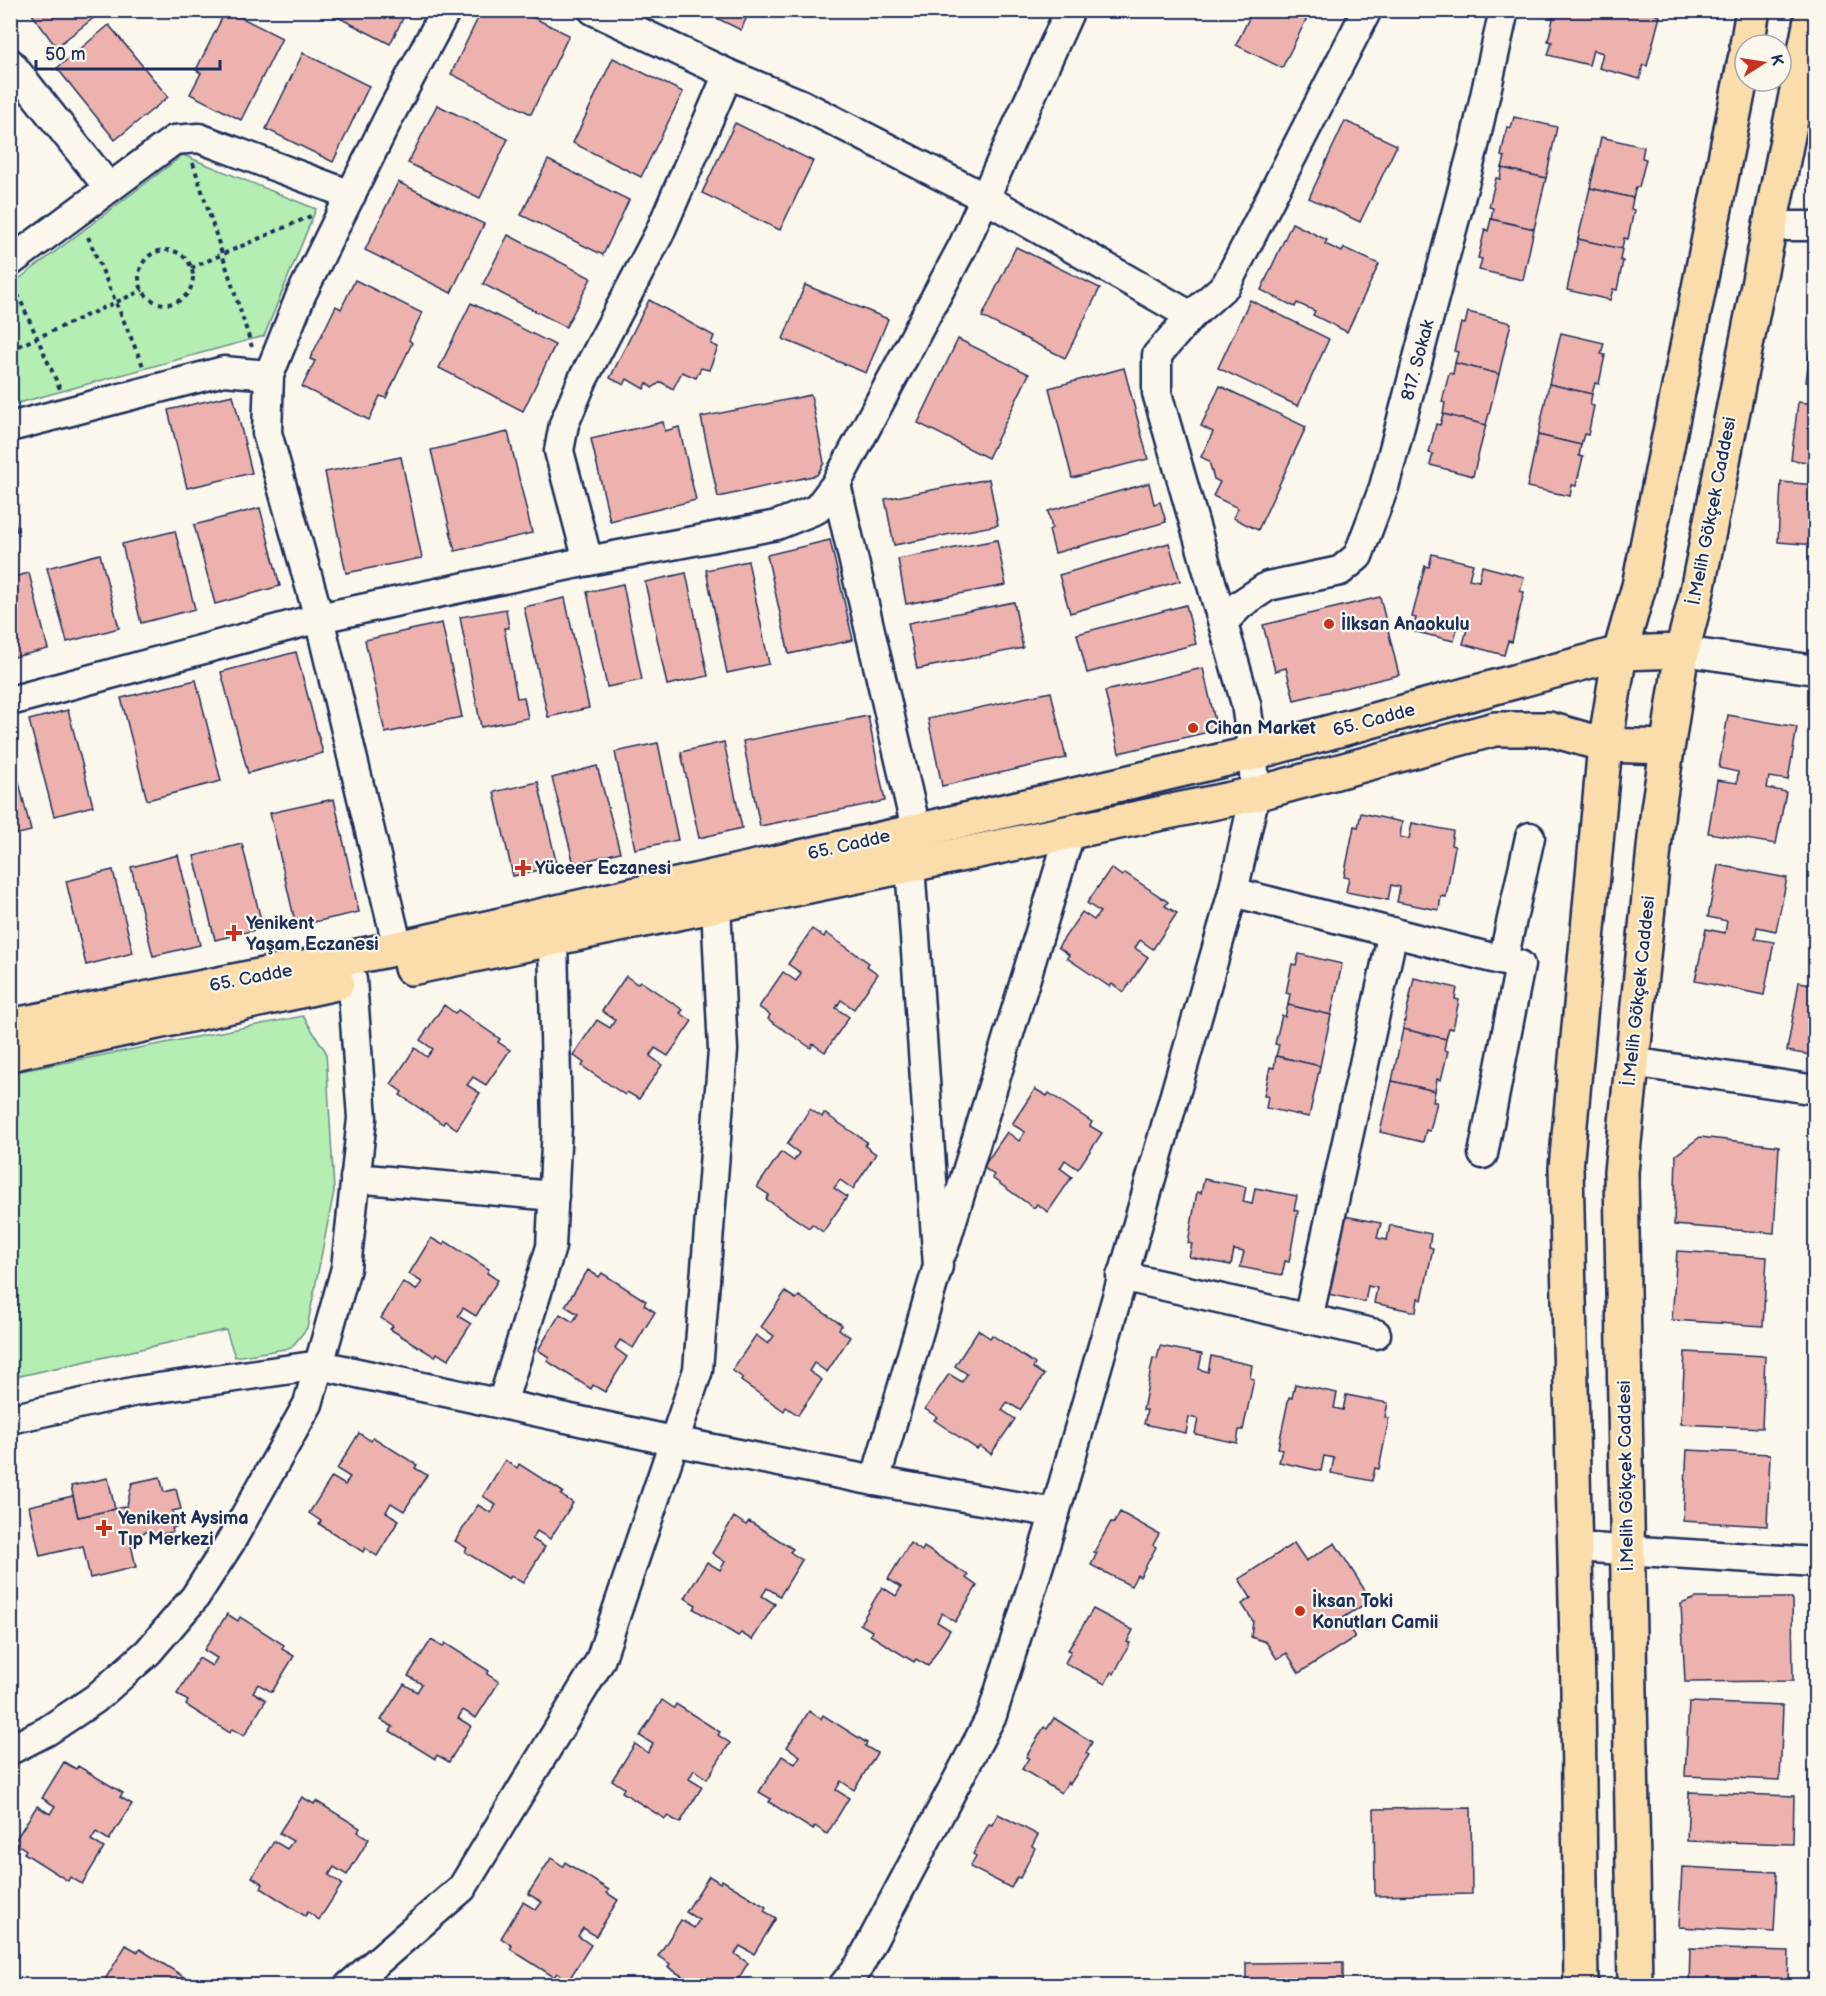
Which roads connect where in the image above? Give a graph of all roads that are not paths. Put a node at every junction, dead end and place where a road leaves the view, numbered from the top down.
1 (446, 10) edge
2 (593, 10) edge
3 (1070, 10) edge
4 (1367, 10) edge
5 (1504, 10) edge
6 (1753, 10) edge
7 (1813, 10) edge
8 (1749, 33) edge
9 (10, 63) edge
10 (728, 74) junction
11 (1738, 93) edge
12 (109, 188) junction
13 (351, 195) junction
14 (985, 198) junction
15 (1769, 226) junction
16 (1815, 226) edge
17 (10, 261) edge
18 (1191, 316) junction
19 (265, 375) junction
20 (10, 428) edge
21 (836, 484) junction
22 (588, 561) junction
23 (319, 618) junction
24 (1223, 622) junction
25 (1683, 651) junction
26 (1620, 653) junction
27 (1815, 670) edge
28 (10, 700) edge
29 (1605, 745) junction
30 (1666, 747) junction
31 (1253, 753) junction
32 (1255, 794) junction
33 (916, 829) junction
34 (1071, 830) junction
35 (1530, 837) dead end
36 (910, 864) junction
37 (1233, 892) junction
38 (716, 906) junction
39 (1393, 932) junction
40 (553, 939) junction
41 (398, 948) junction
42 (1503, 960) junction
43 (352, 980) junction
44 (10, 1026) edge
45 (10, 1054) edge
46 (1632, 1062) junction
47 (1815, 1090) edge
48 (1483, 1154) dead end
49 (355, 1178) junction
50 (554, 1196) junction
51 (938, 1266) junction
52 (1121, 1276) junction
53 (1308, 1319) junction
54 (1376, 1334) dead end
55 (320, 1365) junction
56 (502, 1403) junction
57 (10, 1419) edge
58 (673, 1441) junction
59 (875, 1481) junction
60 (1055, 1512) junction
61 (1575, 1548) junction
62 (1628, 1549) junction
63 (1815, 1562) edge
64 (10, 1750) edge
65 (349, 1986) edge
66 (843, 1986) edge
67 (1581, 1986) edge
68 (1635, 1986) edge

1 - 13 street
2 - 10 street
3 - 14 street
4 - 18 street
5 - 24 street, 817. Sokak
6 - 8 main road
7 - 15 main road, İ.Melih Gökçek Caddesi
9 - 12 street
10 - 14 street
10 - 22 street
11 - 26 main road
12 - 13 street
12 - 17 street
13 - 19 street
14 - 18 street
14 - 21 street
15 - 16 street
15 - 25 main road, İ.Melih Gökçek Caddesi
18 - 24 street
19 - 20 street
19 - 23 street
21 - 22 street
21 - 33 street
22 - 23 street
23 - 28 street
23 - 41 street
24 - 31 street
25 - 26 main road, 65. Cadde
25 - 27 street
25 - 30 main road, İ.Melih Gökçek Caddesi
26 - 29 main road
26 - 31 main road, 65. Cadde
29 - 30 main road, 65. Cadde
29 - 32 main road, 65. Cadde
29 - 61 main road
30 - 46 main road, İ.Melih Gökçek Caddesi
31 - 32 street
31 - 33 main road, 65. Cadde
32 - 34 main road, 65. Cadde
32 - 37 street
33 - 41 main road, 65. Cadde
34 - 36 main road, 65. Cadde
34 - 51 street
35 - 42 street
36 - 38 main road, 65. Cadde
36 - 51 street
37 - 39 street
37 - 52 street
38 - 40 main road, 65. Cadde
38 - 58 street
39 - 42 street
39 - 53 street
40 - 43 main road, 65. Cadde
40 - 50 street
41 - 44 main road, 65. Cadde
42 - 48 street
43 - 45 main road, 65. Cadde
43 - 49 street
46 - 47 street
46 - 62 main road, İ.Melih Gökçek Caddesi
49 - 50 street
49 - 55 street
50 - 56 street
51 - 59 street
52 - 53 street
52 - 60 street
53 - 54 street
55 - 56 street
55 - 57 street
55 - 64 street
56 - 58 street
58 - 59 street
58 - 65 street
59 - 60 street
60 - 66 street
61 - 62 street
61 - 67 main road
62 - 63 street
62 - 68 main road, İ.Melih Gökçek Caddesi

